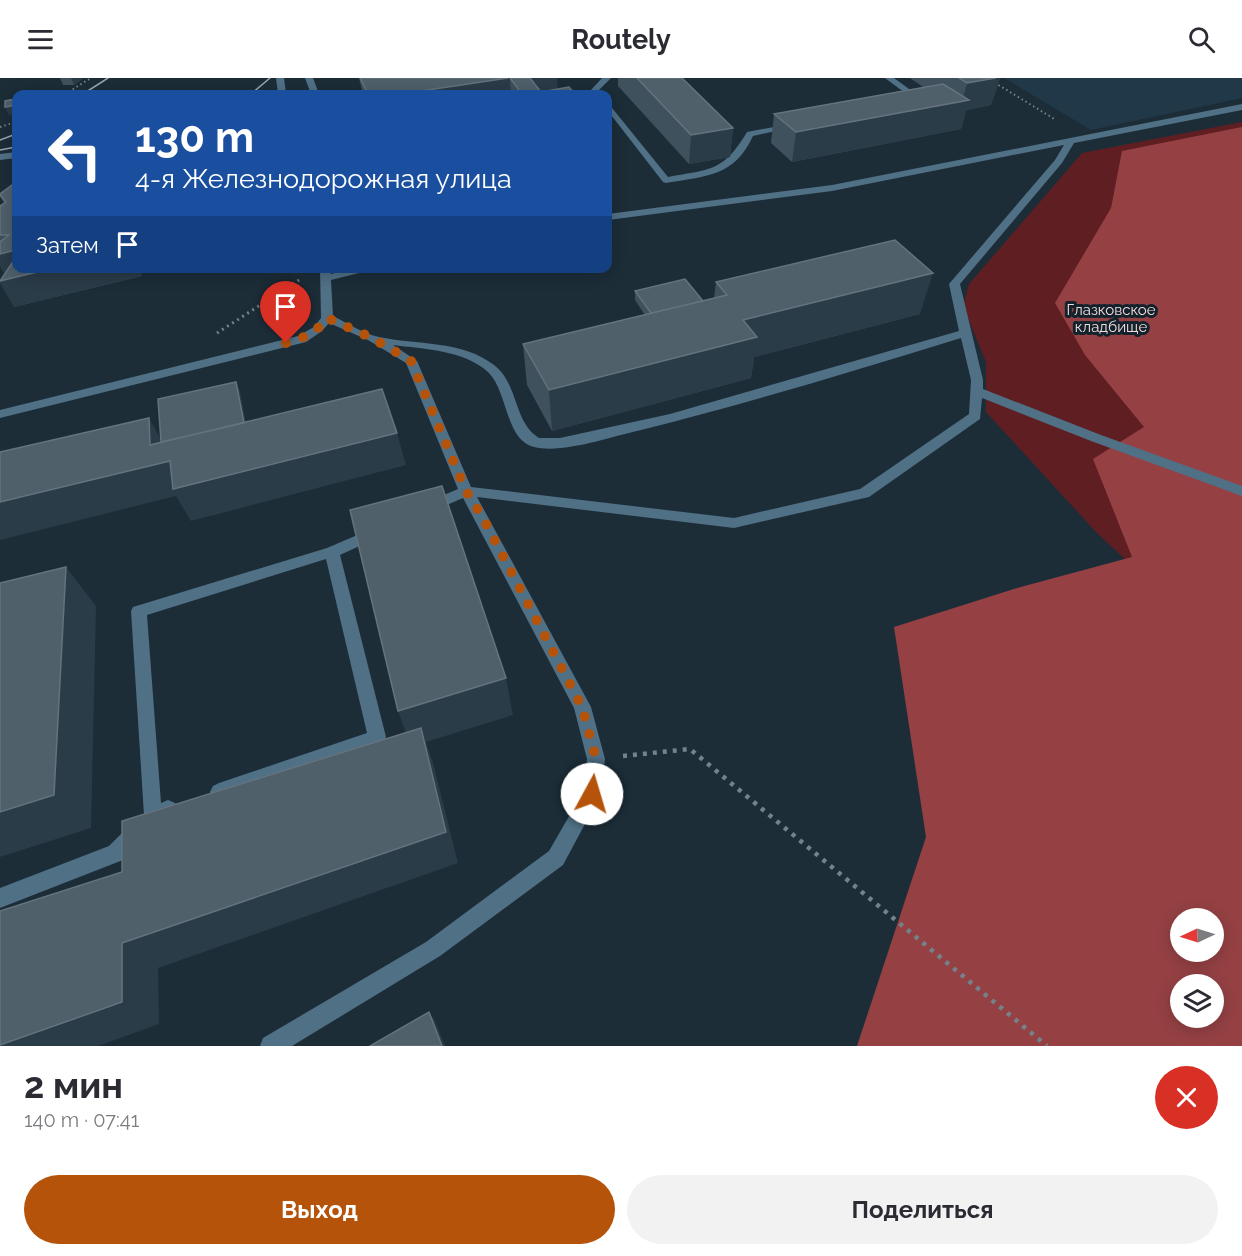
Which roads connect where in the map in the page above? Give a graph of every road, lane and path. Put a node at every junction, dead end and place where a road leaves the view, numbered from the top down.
1 (91, 78) edge
2 (607, 78) edge
3 (889, 78) edge
4 (987, 78) edge
5 (72, 90) edge
6 (595, 90) edge
7 (912, 104) edge
8 (1242, 107) edge
9 (612, 111) edge
10 (796, 126) edge
11 (1085, 138) junction
12 (1071, 141) junction
13 (612, 216) edge
14 (326, 273) edge
15 (299, 280) dead end
16 (327, 318) junction
17 (965, 333) junction
18 (212, 336) dead end
19 (372, 338) junction
20 (976, 391) junction
21 (0, 414) edge
22 (466, 491) junction
23 (1242, 491) edge
24 (414, 514) edge
25 (394, 524) edge
26 (333, 552) junction
27 (596, 759) junction
28 (153, 815) junction
29 (0, 898) edge
30 (271, 1046) edge
31 (1047, 1046) edge

1 - 5 path
2 - 6 street
3 - 7 street
4 - 11 path
8 - 11 street
9 - 10 street
11 - 12 street
12 - 13 street
12 - 17 street
14 - 16 street
15 - 18 path
16 - 19 street
16 - 21 street
17 - 19 street
17 - 20 street
19 - 22 street
20 - 22 street
20 - 23 street
22 - 24 street
22 - 27 street
25 - 26 street
26 - 28 street
26 - 28 street
27 - 30 street
27 - 31 path
28 - 29 street

